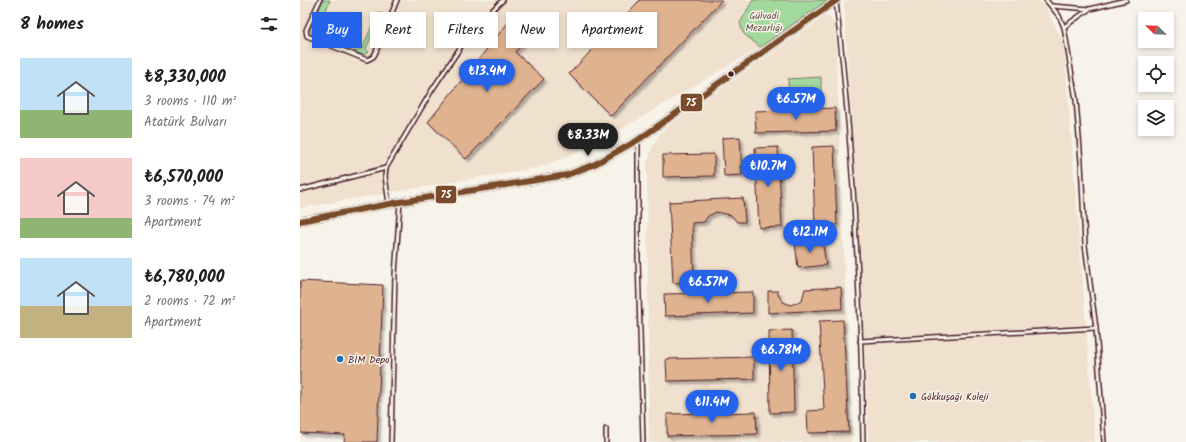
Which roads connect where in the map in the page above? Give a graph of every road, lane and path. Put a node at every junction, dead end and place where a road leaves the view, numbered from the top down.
1 (320, 0) edge
2 (397, 0) edge
3 (503, 0) edge
4 (837, 0) edge
5 (1046, 0) edge
6 (1126, 0) edge
7 (1052, 6) junction
8 (1090, 9) junction
9 (1064, 27) junction
10 (638, 140) junction
11 (386, 168) junction
12 (300, 190) edge
13 (400, 202) junction
14 (389, 204) junction
15 (300, 222) edge
16 (1096, 328) junction
17 (860, 341) junction
18 (606, 429) dead end
19 (391, 442) edge
20 (606, 442) edge
21 (643, 442) edge
22 (863, 442) edge
23 (1104, 442) edge

1 - 2 lane
3 - 11 lane
4 - 10 street
4 - 17 lane
5 - 7 lane
6 - 8 lane
7 - 8 lane
7 - 9 lane
8 - 9 lane
9 - 16 lane
10 - 13 street
10 - 21 lane
11 - 12 lane
11 - 14 lane
13 - 14 street
13 - 19 lane
14 - 15 street
16 - 17 lane
16 - 23 lane
17 - 22 lane
18 - 20 lane

